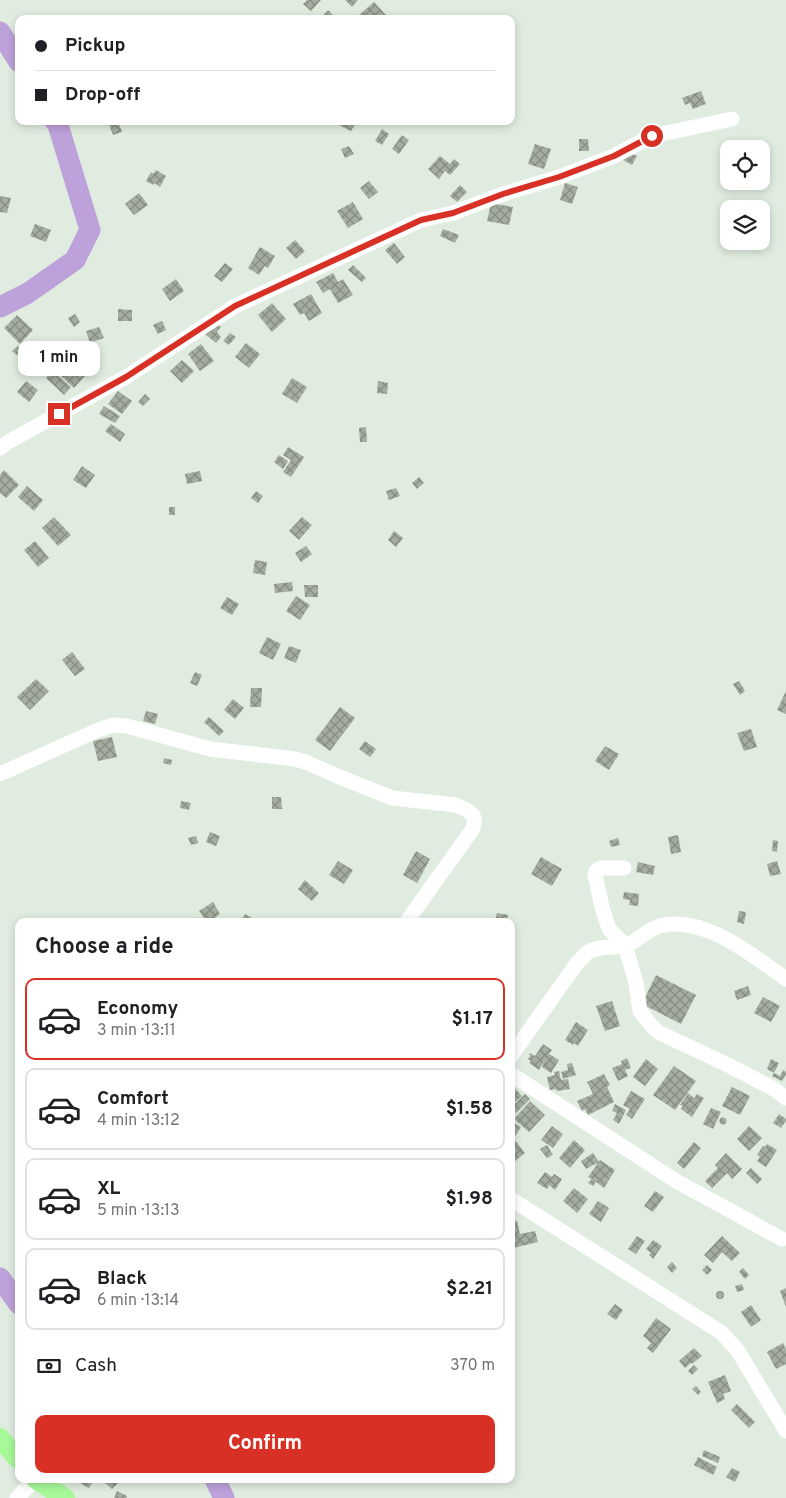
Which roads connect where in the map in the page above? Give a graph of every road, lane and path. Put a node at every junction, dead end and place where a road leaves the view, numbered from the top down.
1 (732, 119) dead end
2 (0, 448) edge
3 (0, 774) edge
4 (624, 868) dead end
5 (409, 918) edge
6 (625, 945) junction
7 (786, 979) edge
8 (515, 1050) edge
9 (515, 1077) edge
10 (786, 1098) edge
11 (515, 1202) edge
12 (782, 1239) dead end
13 (786, 1431) edge
14 (0, 1438) edge
15 (15, 1455) edge
16 (31, 1483) edge
17 (41, 1483) edge
18 (18, 1498) edge
19 (65, 1498) edge

1 - 2 street
3 - 5 street
4 - 6 street
6 - 7 street
6 - 8 street
6 - 10 street
9 - 12 street
11 - 13 street
14 - 15 main road
16 - 18 street
17 - 19 main road

